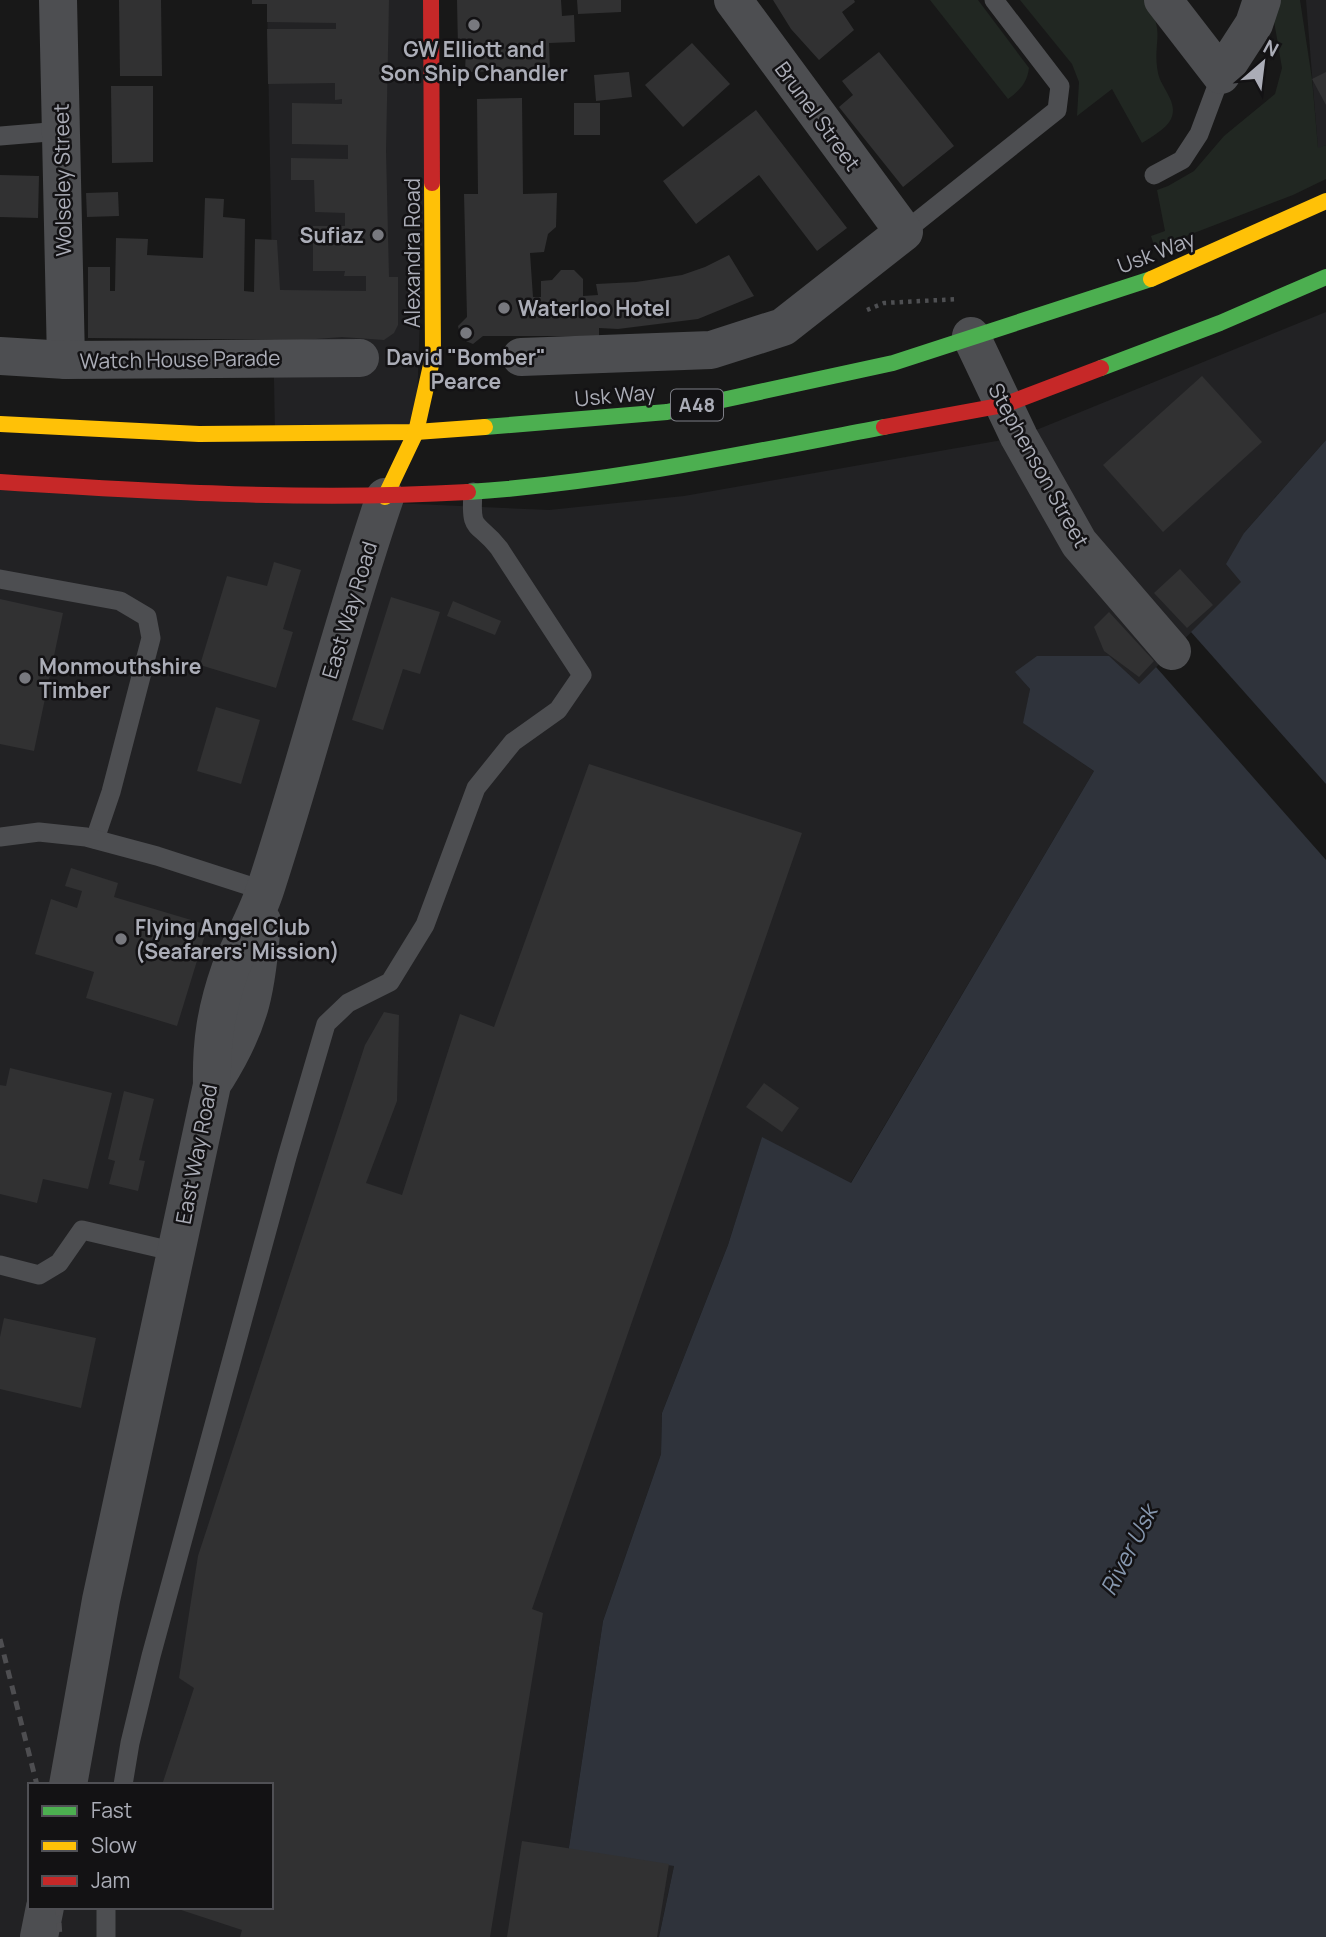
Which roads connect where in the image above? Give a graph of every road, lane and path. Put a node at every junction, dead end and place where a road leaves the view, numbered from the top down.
1 (58, 0) edge
2 (431, 0) edge
3 (733, 0) edge
4 (994, 0) edge
5 (1163, 0) edge
6 (1262, 0) edge
7 (1221, 75) junction
8 (61, 131) junction
9 (0, 136) edge
10 (1154, 176) dead end
11 (1326, 201) edge
12 (904, 232) junction
13 (1326, 277) edge
14 (971, 336) junction
15 (0, 356) edge
16 (521, 356) dead end
17 (359, 358) dead end
18 (66, 360) junction
19 (1004, 405) junction
20 (0, 424) edge
21 (416, 432) junction
22 (0, 482) edge
23 (473, 492) junction
24 (385, 497) junction
25 (0, 579) edge
26 (1172, 651) dead end
27 (0, 837) edge
28 (94, 839) junction
29 (265, 891) junction
30 (176, 1252) junction
31 (0, 1265) edge
32 (68, 1783) edge
33 (123, 1783) edge
34 (45, 1909) edge
35 (106, 1909) edge
36 (39, 1937) edge
37 (106, 1937) edge

1 - 8 street, Wolseley Street
2 - 21 main road, Alexandra Road
3 - 12 street, Brunel Street
4 - 12 lane
5 - 7 street
6 - 7 street
7 - 10 lane
8 - 9 lane
8 - 18 street, Wolseley Street
11 - 14 main road, Usk Way / A48
12 - 16 street
13 - 19 main road
14 - 19 street, Stephenson Street
14 - 21 main road, Usk Way / A48
15 - 18 street, Watch House Parade
17 - 18 street, Watch House Parade
19 - 23 main road
19 - 26 street, Stephenson Street
20 - 21 main road, Usk Way / A48
21 - 24 main road, Alexandra Road
22 - 24 main road
23 - 24 main road
23 - 33 lane
24 - 29 street, East Way Road
25 - 28 lane
27 - 28 lane
28 - 29 lane
29 - 30 street, East Way Road
30 - 31 lane
30 - 32 street, East Way Road
34 - 36 street
35 - 37 lane

